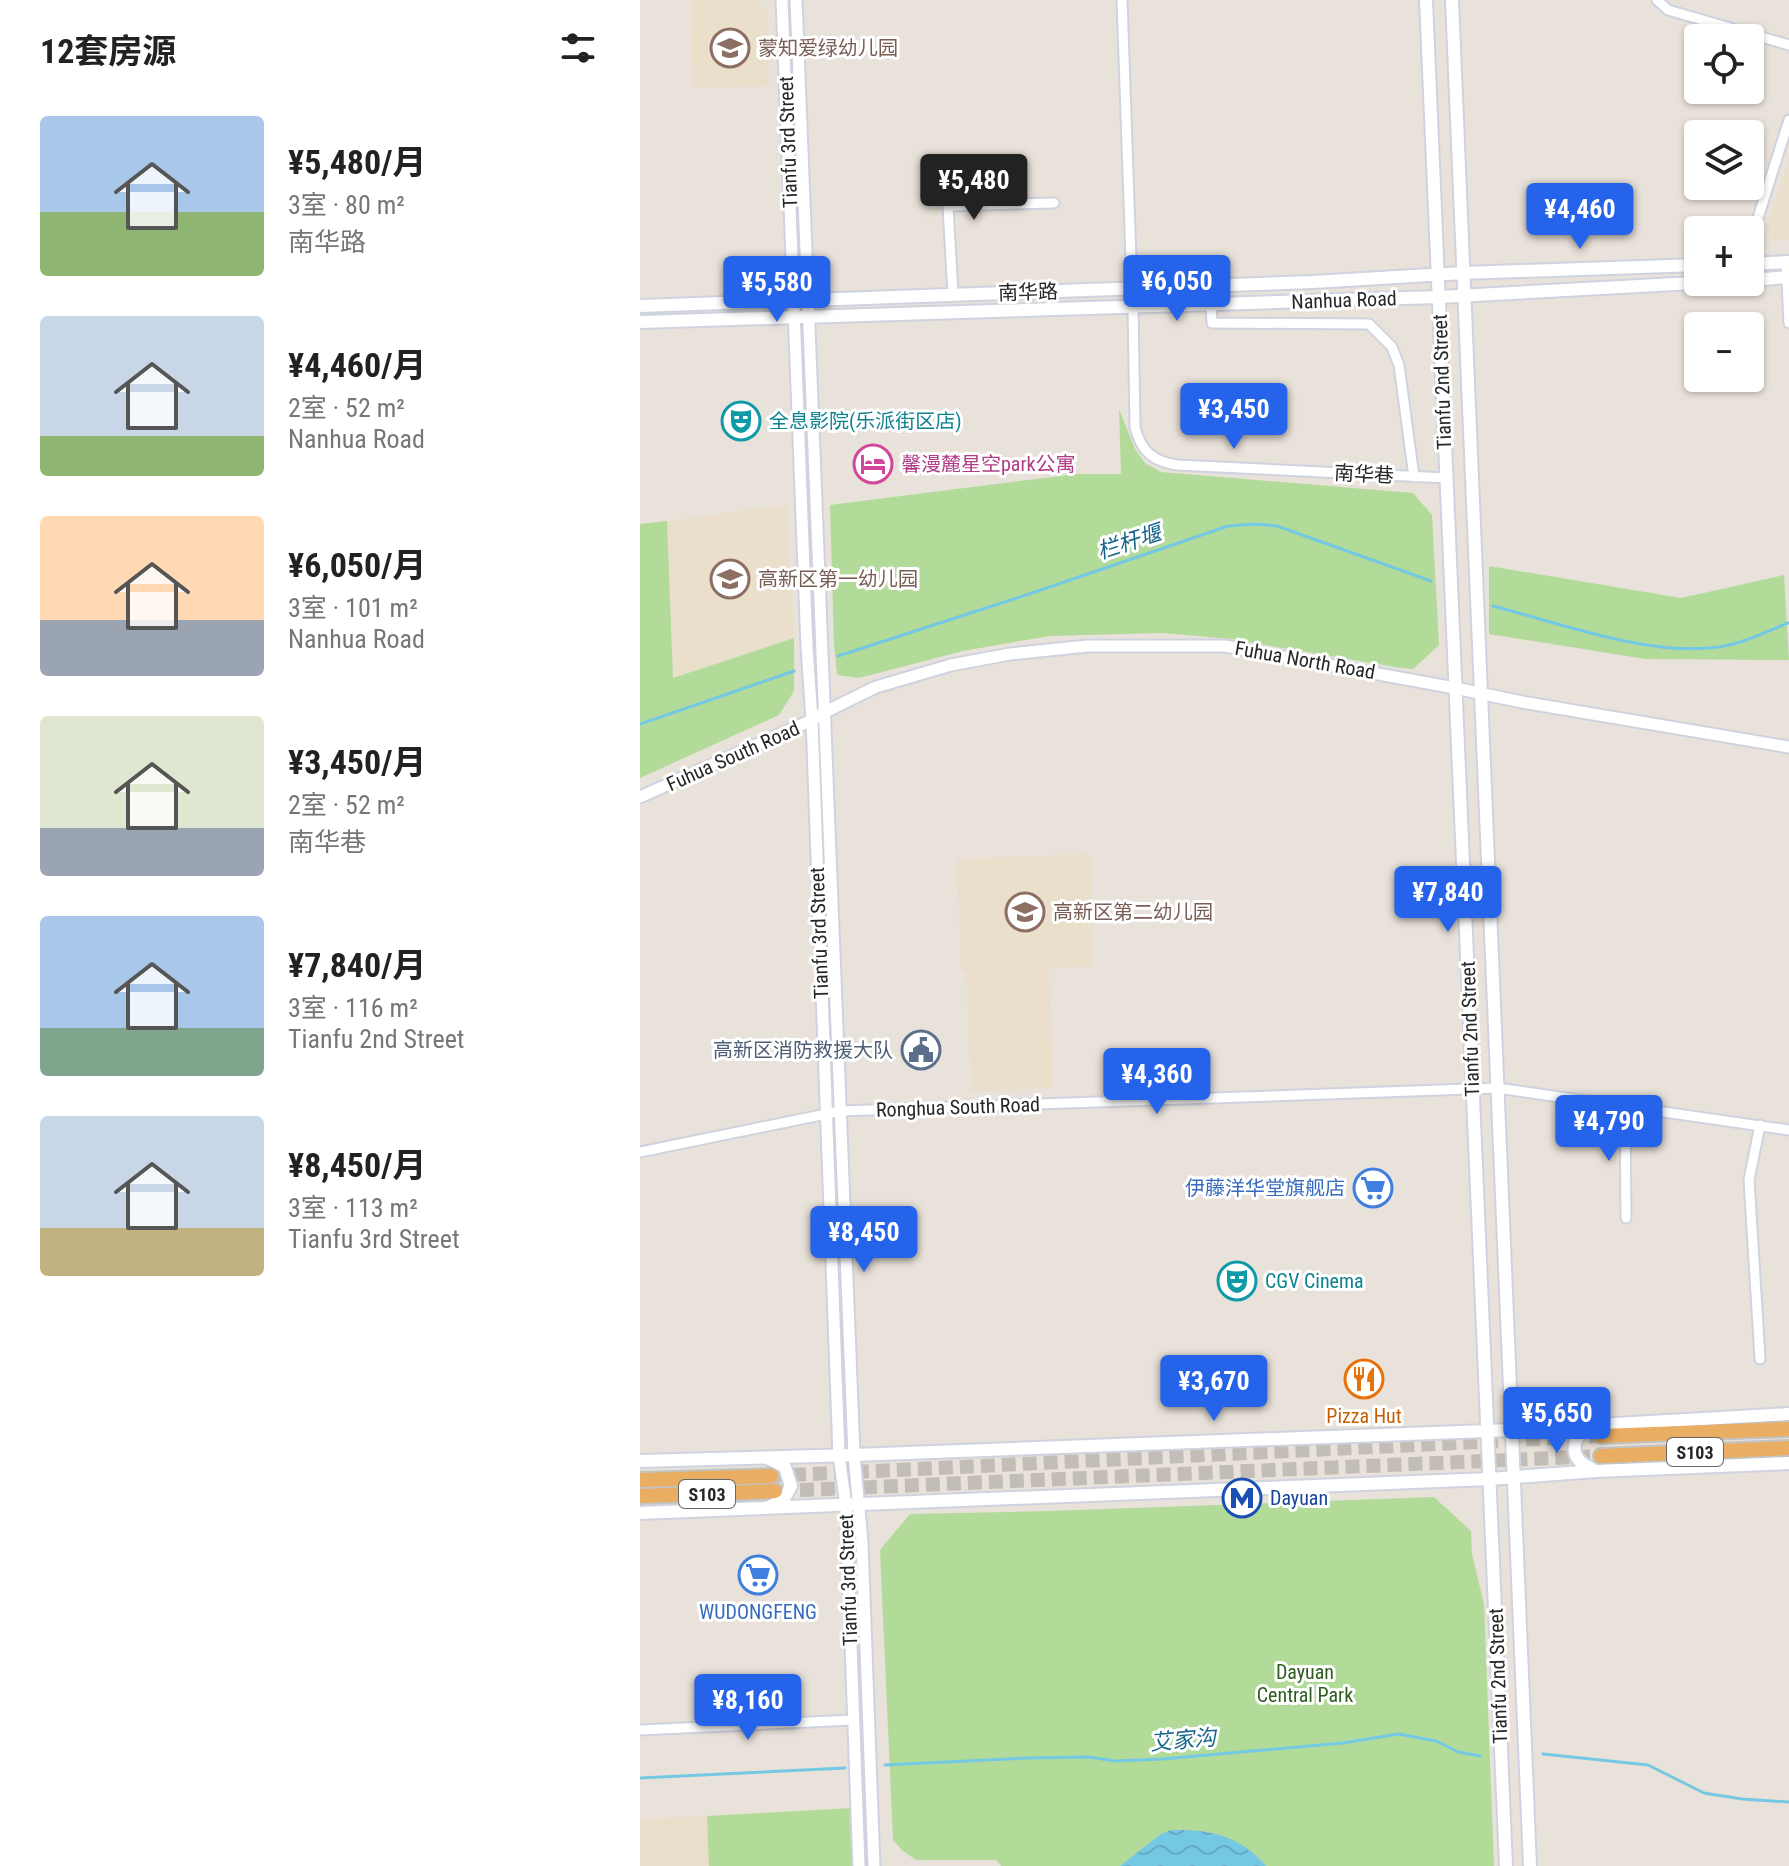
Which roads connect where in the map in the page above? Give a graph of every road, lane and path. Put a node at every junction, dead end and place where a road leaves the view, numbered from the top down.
1 (782, 0) edge
2 (796, 0) edge
3 (1122, 0) edge
4 (1426, 0) edge
5 (1452, 0) edge
6 (1657, 0) edge
7 (1789, 45) edge
8 (1789, 120) edge
9 (1054, 203) dead end
10 (1759, 216) edge
11 (1788, 262) edge
12 (1764, 263) edge
13 (1684, 265) edge
14 (1463, 273) junction
15 (1438, 275) junction
16 (1788, 277) edge
17 (1764, 279) edge
18 (1684, 284) edge
19 (1132, 288) junction
20 (953, 294) junction
21 (1464, 296) junction
22 (1439, 297) junction
23 (808, 299) junction
24 (794, 300) junction
25 (1211, 304) junction
26 (640, 306) edge
27 (1133, 306) junction
28 (794, 317) junction
29 (809, 317) junction
30 (640, 322) edge
31 (1789, 323) edge
32 (1414, 477) junction
33 (1447, 478) junction
34 (1455, 688) junction
35 (1481, 693) junction
36 (825, 712) junction
37 (812, 720) junction
38 (1789, 747) edge
39 (640, 797) edge
40 (1497, 1088) junction
41 (1473, 1089) junction
42 (1625, 1106) junction
43 (841, 1111) junction
44 (826, 1113) junction
45 (1760, 1125) junction
46 (1789, 1130) edge
47 (640, 1152) edge
48 (1626, 1218) dead end
49 (1760, 1359) dead end
50 (1789, 1414) edge
51 (1587, 1425) junction
52 (1789, 1429) edge
53 (1512, 1430) junction
54 (1487, 1431) junction
55 (1601, 1436) tunnel mouth
56 (1789, 1448) edge
57 (839, 1455) junction
58 (854, 1455) junction
59 (1601, 1456) tunnel mouth
60 (765, 1457) junction
61 (640, 1461) edge
62 (1789, 1463) edge
63 (1596, 1471) junction
64 (771, 1476) tunnel mouth
65 (1514, 1476) junction
66 (1489, 1479) junction
67 (640, 1480) edge
68 (775, 1491) tunnel mouth
69 (640, 1496) edge
70 (852, 1505) junction
71 (765, 1509) junction
72 (640, 1513) edge
73 (853, 1720) junction
74 (640, 1730) edge
75 (859, 1866) edge
76 (874, 1866) edge
77 (1506, 1866) edge
78 (1530, 1866) edge

1 - 24 street, Tianfu 3rd Street
2 - 23 street, Tianfu 3rd Street
3 - 19 street
4 - 15 main road, Tianfu 2nd Street
5 - 14 main road, Tianfu 2nd Street
6 - 7 street
8 - 10 street
9 - 20 street
11 - 12 main road
11 - 16 street
13 - 14 main road
14 - 15 main road, 南华路
14 - 21 main road, Tianfu 2nd Street
15 - 19 main road, 南华路
15 - 22 main road, Tianfu 2nd Street
16 - 17 main road
16 - 31 street
18 - 21 main road, Nanhua Road
19 - 20 main road, 南华路
20 - 23 main road, 南华路
21 - 22 main road, Nanhua Road
21 - 35 main road, Tianfu 2nd Street
22 - 25 main road, Nanhua Road
22 - 33 main road, Tianfu 2nd Street
23 - 24 main road, 南华路
23 - 29 street, Tianfu 3rd Street
24 - 26 main road, 南华路
24 - 28 street, Tianfu 3rd Street
25 - 27 main road, Nanhua Road
25 - 32 street
27 - 29 main road, Nanhua Road
27 - 32 street, 南华巷
28 - 29 main road, Nanhua Road
28 - 30 main road, Nanhua Road
28 - 37 street, Tianfu 3rd Street
29 - 36 street, Tianfu 3rd Street
32 - 33 street, 南华巷
33 - 34 main road, Tianfu 2nd Street
34 - 35 street, Fuhua North Road
34 - 36 street, Fuhua North Road
34 - 41 main road, Tianfu 2nd Street
35 - 38 street, Fuhua North Road
35 - 40 main road, Tianfu 2nd Street
36 - 37 street, Fuhua South Road
36 - 43 street, Tianfu 3rd Street
37 - 39 street, Fuhua South Road
37 - 44 street, Tianfu 3rd Street
40 - 41 street, Ronghua South Road
40 - 42 street, Ronghua South Road
40 - 53 main road, Tianfu 2nd Street
41 - 43 street, Ronghua South Road
41 - 54 main road, Tianfu 2nd Street
42 - 45 street, Ronghua South Road
42 - 48 street
43 - 44 street, Ronghua South Road
43 - 58 street, Tianfu 3rd Street
44 - 47 street, Ronghua South Road
44 - 57 street, Tianfu 3rd Street
45 - 46 street, Ronghua South Road
45 - 49 street
50 - 51 main road
51 - 53 main road
51 - 63 main road
52 - 55 highway, S103
53 - 54 main road
53 - 65 main road, Tianfu 2nd Street
54 - 58 main road
54 - 66 main road, Tianfu 2nd Street
56 - 59 highway, S103
57 - 58 main road
57 - 60 main road
57 - 70 street, Tianfu 3rd Street
58 - 70 street, Tianfu 3rd Street
60 - 61 main road
60 - 71 main road
62 - 63 main road
63 - 65 main road
64 - 67 highway, S103
65 - 66 main road
65 - 78 main road, Tianfu 2nd Street
66 - 70 main road
66 - 77 main road, Tianfu 2nd Street
68 - 69 highway, S103
70 - 71 main road
70 - 73 street, Tianfu 3rd Street
70 - 76 street, Tianfu 3rd Street
71 - 72 main road
73 - 74 street
73 - 75 street, Tianfu 3rd Street

